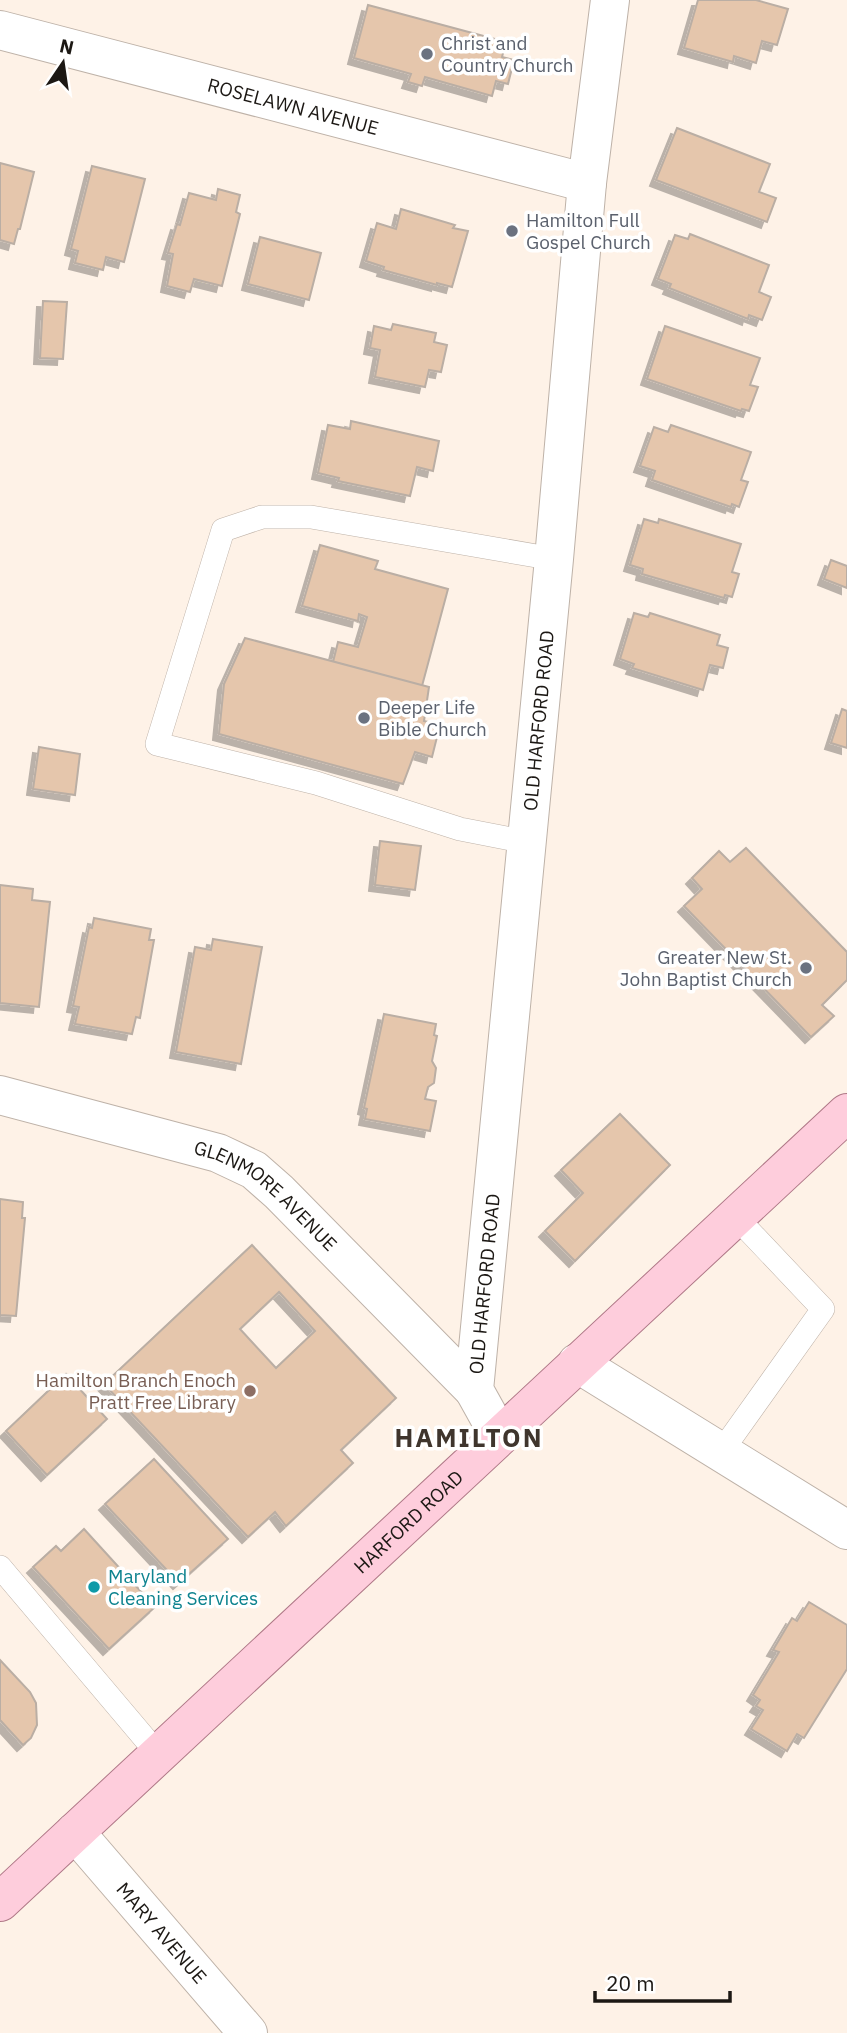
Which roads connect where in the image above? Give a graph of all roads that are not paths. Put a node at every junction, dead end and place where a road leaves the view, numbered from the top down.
1 (610, 0) edge
2 (0, 30) edge
3 (587, 183) junction
4 (554, 559) junction
5 (527, 842) junction
6 (0, 1094) edge
7 (847, 1113) edge
8 (735, 1216) junction
9 (577, 1363) junction
10 (474, 1390) junction
11 (499, 1435) junction
12 (722, 1452) junction
13 (847, 1530) edge
14 (0, 1567) edge
15 (158, 1755) junction
16 (75, 1832) junction
17 (0, 1902) edge
18 (248, 2033) edge

1 - 3 street, OLD HARFORD ROAD
2 - 3 street, ROSELAWN AVENUE
3 - 4 street, OLD HARFORD ROAD
4 - 5 street, OLD HARFORD ROAD
4 - 5 lane
5 - 10 street, OLD HARFORD ROAD
6 - 10 street, GLENMORE AVENUE
7 - 8 main road, HARFORD ROAD
8 - 9 main road, HARFORD ROAD
8 - 12 lane
9 - 11 main road, HARFORD ROAD
9 - 12 street
10 - 11 street, OLD HARFORD ROAD
11 - 15 main road, HARFORD ROAD
12 - 13 street
14 - 15 lane
15 - 16 main road, HARFORD ROAD
16 - 17 main road, HARFORD ROAD
16 - 18 street, MARY AVENUE

